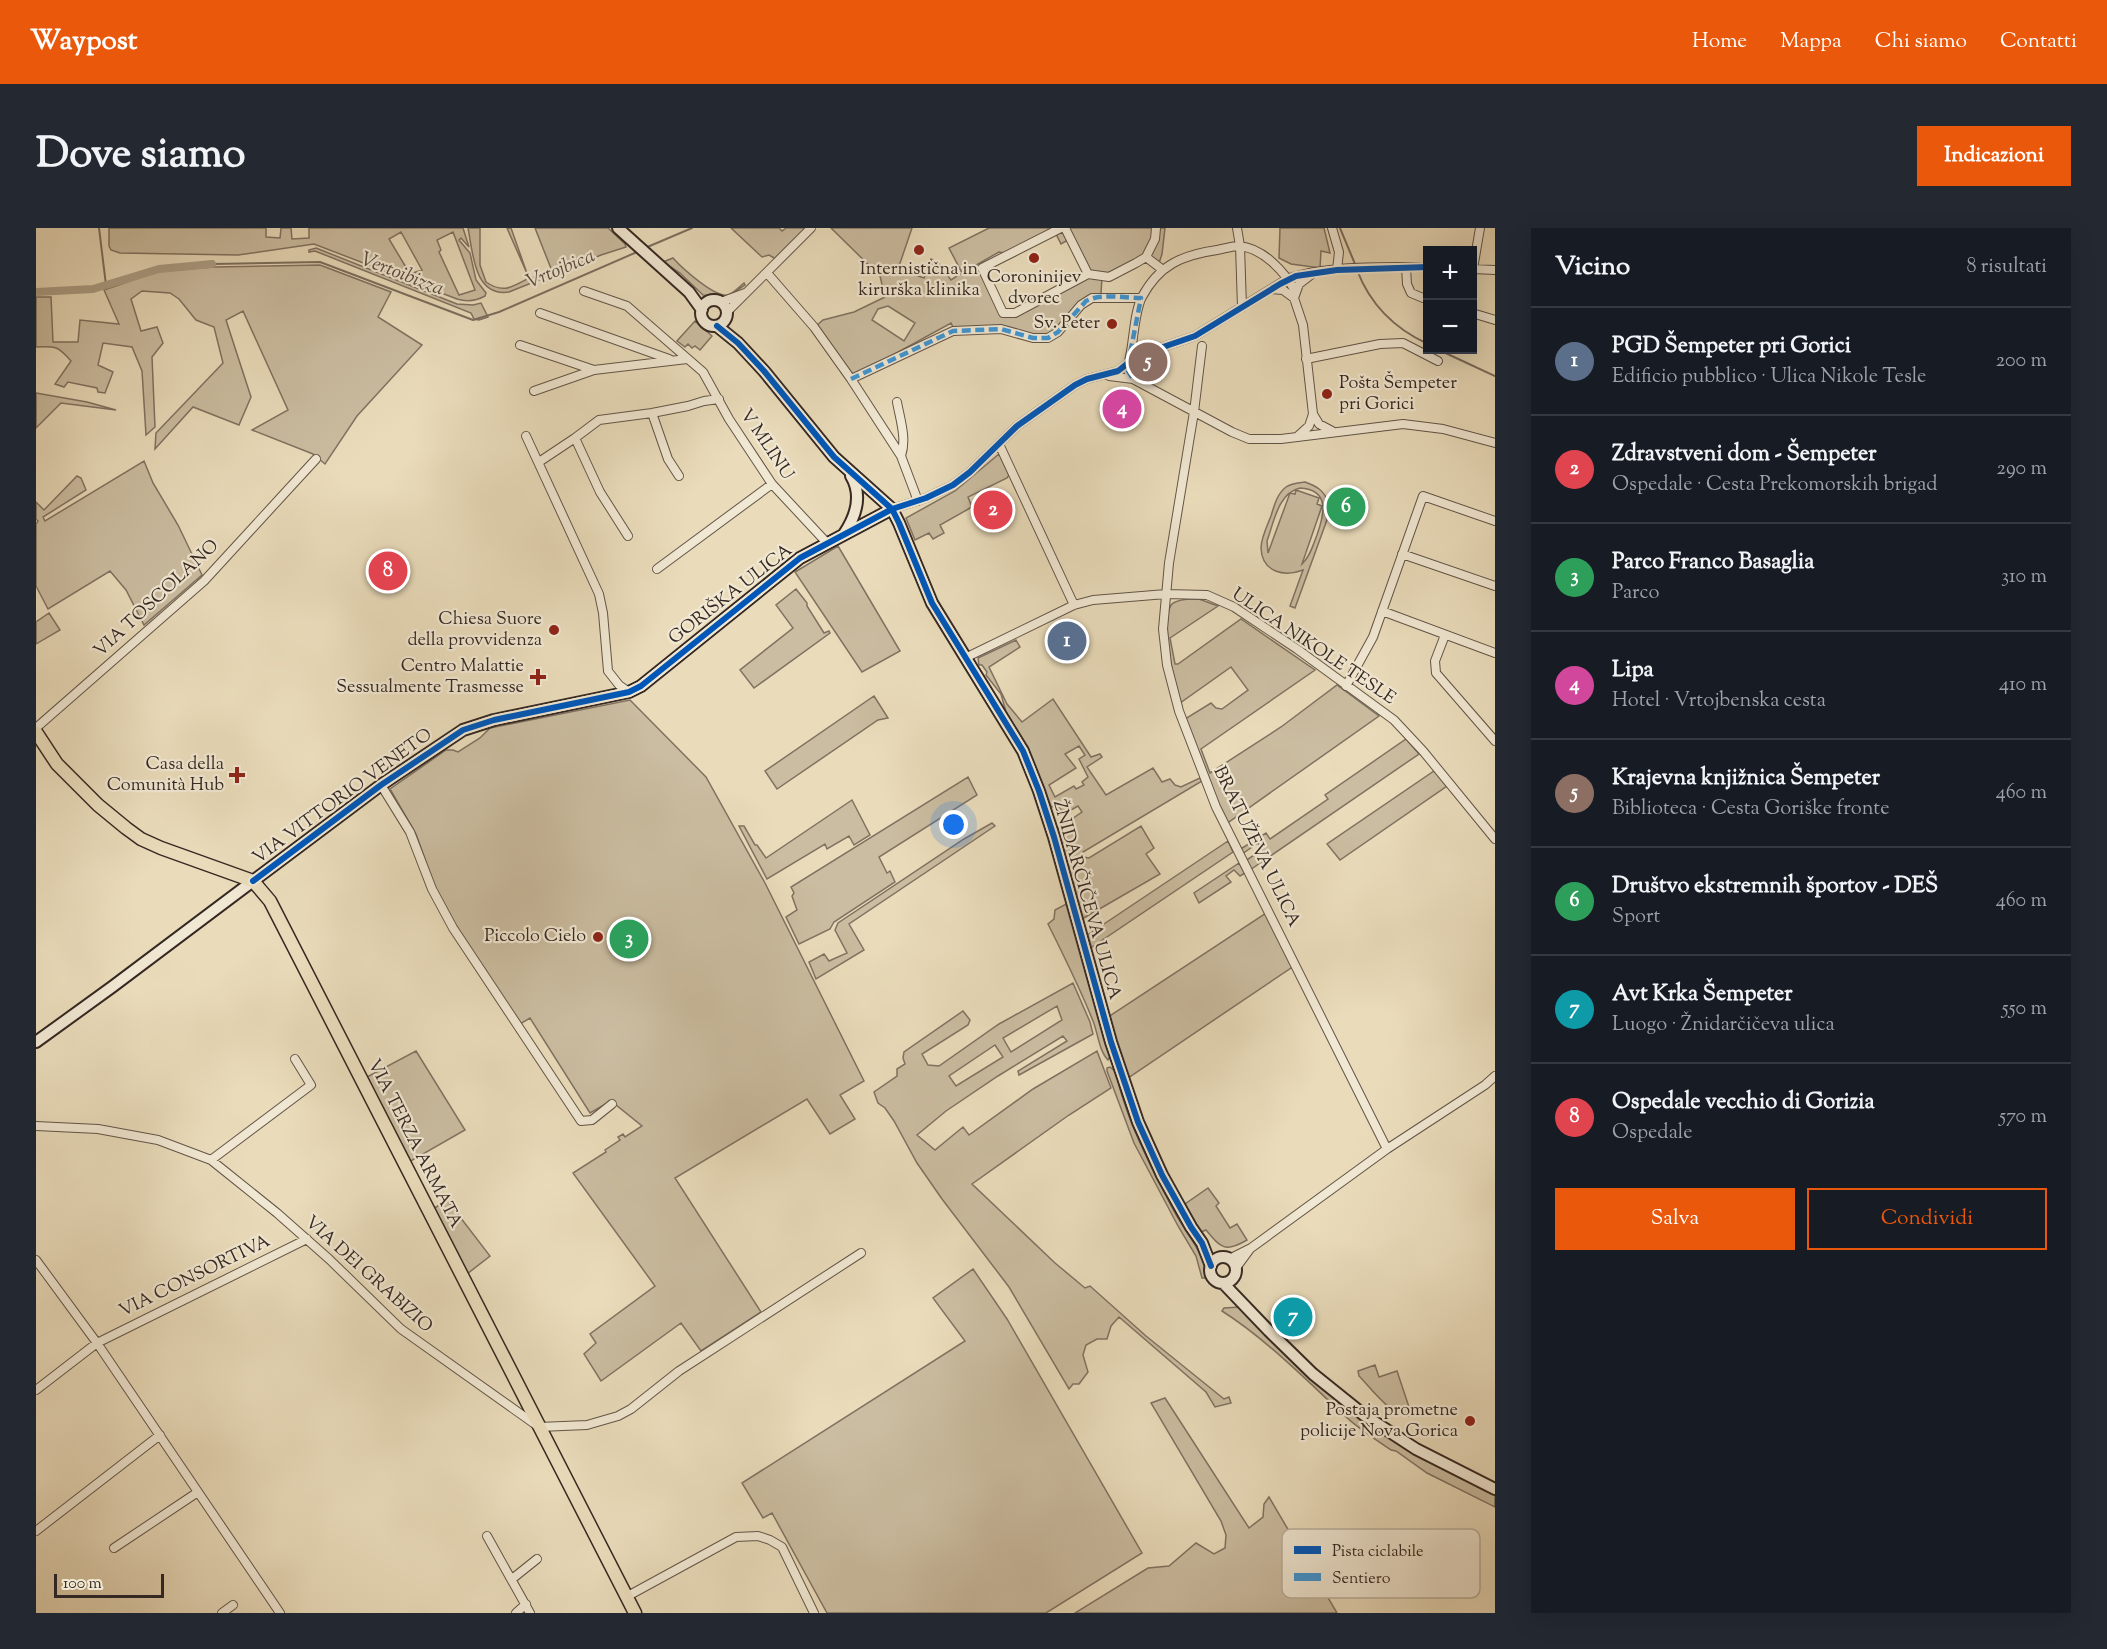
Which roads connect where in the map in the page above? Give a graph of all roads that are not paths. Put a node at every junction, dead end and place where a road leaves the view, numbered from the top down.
1 (618, 228) edge
2 (811, 228) edge
3 (1063, 228) edge
4 (1156, 228) edge
5 (1237, 228) edge
6 (1332, 228) edge
7 (1480, 228) edge
8 (1240, 246) junction
9 (1477, 246) edge
10 (1146, 257) junction
11 (1406, 267) junction
12 (1423, 267) edge
13 (1477, 269) edge
14 (1337, 270) junction
15 (1495, 270) edge
16 (1161, 271) junction
17 (766, 273) junction
18 (1313, 273) junction
19 (1088, 274) junction
20 (1287, 279) junction
21 (1271, 289) junction
22 (584, 291) dead end
23 (1294, 295) junction
24 (1141, 298) junction
25 (1423, 298) edge
26 (705, 306) junction
27 (1242, 307) junction
28 (540, 313) dead end
29 (1477, 314) edge
30 (722, 315) junction
31 (1495, 320) edge
32 (520, 345) dead end
33 (1202, 346) dead end
34 (687, 359) junction
35 (1306, 359) junction
36 (670, 360) junction
37 (1438, 360) dead end
38 (1130, 361) junction
39 (594, 370) junction
40 (1102, 376) junction
41 (851, 379) junction
42 (1132, 379) junction
43 (534, 391) dead end
44 (719, 399) junction
45 (897, 402) dead end
46 (1194, 412) junction
47 (652, 413) junction
48 (1312, 414) junction
49 (1333, 432) junction
50 (526, 436) dead end
51 (1297, 437) junction
52 (575, 438) junction
53 (1495, 443) edge
54 (999, 444) junction
55 (901, 456) junction
56 (316, 459) dead end
57 (538, 462) junction
58 (848, 472) junction
59 (679, 476) dead end
60 (772, 484) junction
61 (918, 501) junction
62 (892, 509) junction
63 (1495, 521) edge
64 (844, 534) junction
65 (628, 536) dead end
66 (827, 543) junction
67 (1402, 554) junction
68 (657, 569) dead end
69 (1495, 586) edge
70 (1166, 594) junction
71 (1074, 605) junction
72 (1382, 611) junction
73 (1445, 635) junction
74 (1495, 653) edge
75 (965, 658) junction
76 (1346, 686) junction
77 (627, 692) junction
78 (36, 730) edge
79 (1495, 741) edge
80 (381, 785) junction
81 (1495, 839) edge
82 (253, 881) junction
83 (36, 1042) edge
84 (295, 1059) dead end
85 (1495, 1076) edge
86 (612, 1104) dead end
87 (36, 1125) edge
88 (1387, 1149) junction
89 (211, 1160) junction
90 (307, 1239) junction
91 (1202, 1243) junction
92 (861, 1253) dead end
93 (36, 1260) edge
94 (1211, 1266) junction
95 (1228, 1269) junction
96 (97, 1343) junction
97 (36, 1390) edge
98 (539, 1427) junction
99 (159, 1435) junction
100 (1495, 1489) edge
101 (198, 1492) junction
102 (36, 1531) edge
103 (487, 1536) dead end
104 (114, 1548) dead end
105 (537, 1559) dead end
106 (512, 1579) junction
107 (626, 1597) junction
108 (526, 1604) junction
109 (233, 1605) dead end
110 (222, 1613) edge
111 (280, 1613) edge
112 (516, 1613) edge
113 (530, 1613) edge
114 (634, 1613) edge
115 (814, 1613) edge

1 - 26 street
2 - 17 street
3 - 19 street
3 - 19 street
4 - 10 street
5 - 8 street
6 - 14 street
7 - 9 street
8 - 16 street
8 - 20 street
8 - 27 street
10 - 16 street
10 - 19 street
11 - 12 street
11 - 14 street
11 - 25 street
13 - 15 street
14 - 18 street
16 - 24 street
17 - 30 street
17 - 41 street
18 - 20 street
18 - 23 street
20 - 21 street
20 - 23 street
21 - 23 street
21 - 27 street
22 - 34 street, V MLINU
23 - 35 street
24 - 38 street
24 - 41 street
26 - 30 street
26 - 30 street
27 - 38 street
28 - 36 street
29 - 31 street
30 - 58 street
32 - 39 street
33 - 46 street, BRATUŽEVA ULICA
34 - 36 street
34 - 44 street, V MLINU
35 - 37 street
35 - 48 street
36 - 39 street
38 - 40 street
38 - 42 street
39 - 43 street
40 - 42 street
40 - 54 street
41 - 55 street
42 - 46 street
44 - 47 street
44 - 60 street, V MLINU
45 - 55 street
46 - 51 street
46 - 70 street, BRATUŽEVA ULICA
47 - 52 street
47 - 59 street
48 - 49 street
48 - 51 street
49 - 51 street
49 - 53 street
50 - 57 street
52 - 57 street
52 - 65 street
54 - 61 street
54 - 71 street
55 - 61 street
56 - 78 street, VIA TOSCOLANO
57 - 77 street
58 - 62 street
58 - 64 street
60 - 66 street, V MLINU
60 - 68 street
61 - 62 street
62 - 64 street, GORIŠKA ULICA
62 - 75 street, ŽNIDARČIČEVA ULICA
63 - 67 street
64 - 66 street, GORIŠKA ULICA
66 - 77 street, GORIŠKA ULICA
67 - 69 street
67 - 72 street
70 - 71 street, ULICA NIKOLE TESLE
70 - 76 street, ULICA NIKOLE TESLE
70 - 88 street, BRATUŽEVA ULICA
71 - 75 street, ULICA NIKOLE TESLE
72 - 73 street
72 - 76 street
73 - 74 street
73 - 79 street
75 - 91 street, ŽNIDARČIČEVA ULICA
76 - 81 street, ULICA NIKOLE TESLE
77 - 80 street, VIA VITTORIO VENETO
78 - 82 main road
80 - 82 street, VIA VITTORIO VENETO
80 - 86 street, VIA VITTORIO VENETO
82 - 83 street, VIA VITTORIO VENETO
82 - 98 main road, VIA TERZA ARMATA
84 - 89 street
85 - 88 street
87 - 89 street, VIA DEI GRABIZIO
88 - 95 street
89 - 90 street, VIA DEI GRABIZIO
90 - 96 street, VIA CONSORTIVA
90 - 98 street, VIA DEI GRABIZIO
91 - 94 street, ŽNIDARČIČEVA ULICA
91 - 95 street, ŽNIDARČIČEVA ULICA
92 - 98 street
93 - 96 street
94 - 95 street
94 - 95 street, ŽNIDARČIČEVA ULICA
95 - 100 street, ŽNIDARČIČEVA ULICA
96 - 97 street, VIA CONSORTIVA
96 - 99 street
98 - 107 main road, VIA TERZA ARMATA
99 - 101 street
99 - 102 street
101 - 104 street
101 - 111 street
103 - 106 street
105 - 106 street
106 - 108 street
107 - 114 main road, VIA TERZA ARMATA
107 - 115 street
108 - 112 street
108 - 113 street
109 - 110 street

